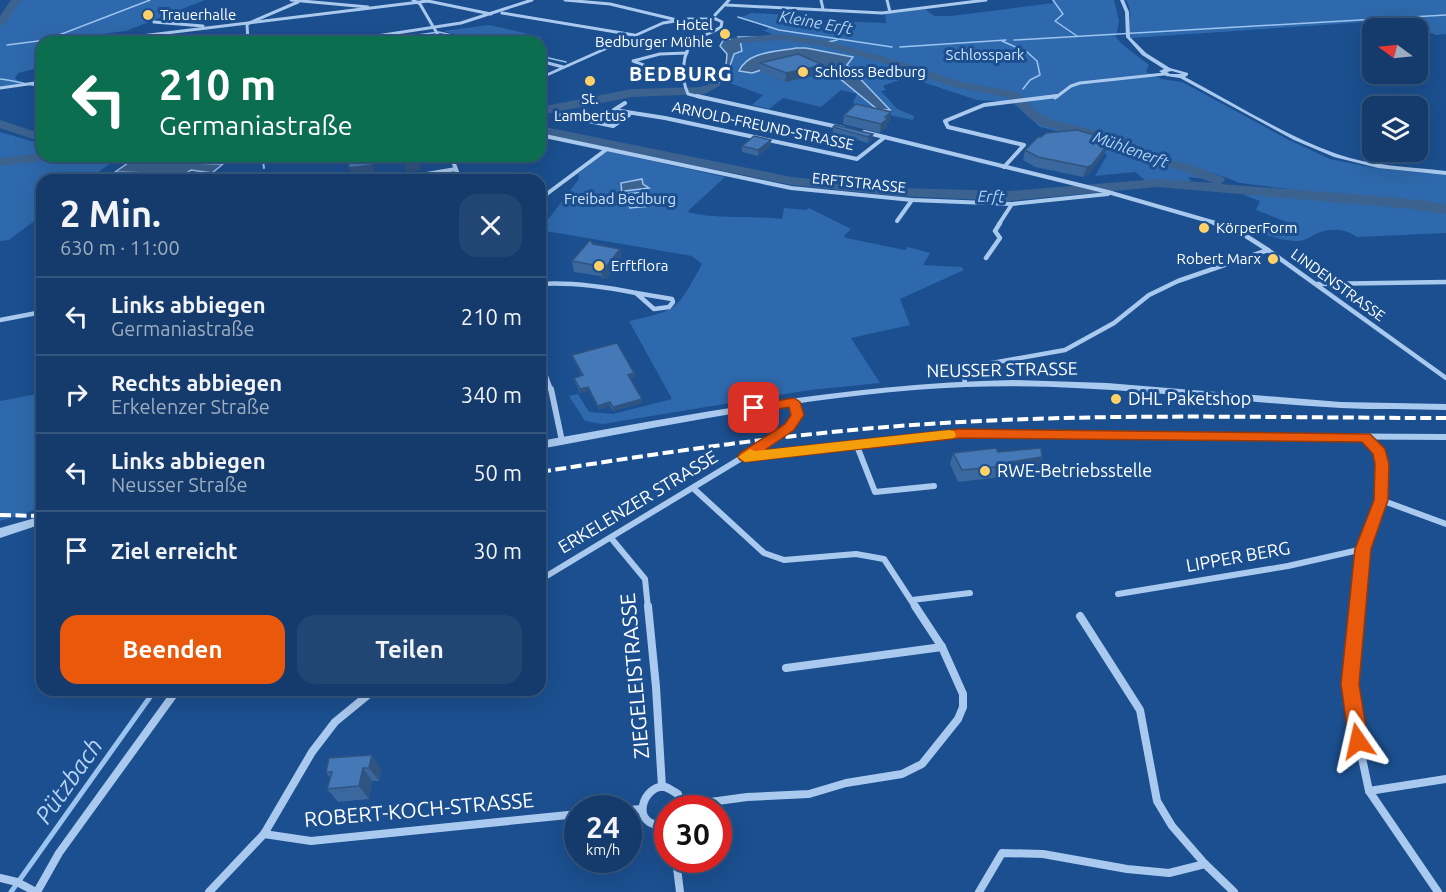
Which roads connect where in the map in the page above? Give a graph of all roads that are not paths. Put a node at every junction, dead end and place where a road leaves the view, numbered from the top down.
1 (291, 0) edge
2 (302, 0) edge
3 (414, 0) edge
4 (423, 0) edge
5 (532, 0) edge
6 (565, 0) edge
7 (729, 0) edge
8 (821, 0) edge
9 (887, 0) edge
10 (986, 0) edge
11 (1122, 0) edge
12 (430, 1) edge
13 (420, 4) junction
14 (726, 5) junction
15 (377, 9) junction
16 (823, 9) junction
17 (890, 12) junction
18 (502, 13) junction
19 (494, 15) junction
20 (715, 17) junction
21 (677, 20) junction
22 (154, 22) dead end
23 (247, 24) junction
24 (216, 27) junction
25 (435, 31) junction
26 (635, 35) junction
27 (148, 36) edge
28 (248, 36) edge
29 (391, 36) edge
30 (449, 36) edge
31 (687, 52) junction
32 (546, 62) edge
33 (566, 66) junction
34 (1166, 71) junction
35 (664, 73) dead end
36 (546, 75) edge
37 (36, 83) edge
38 (0, 88) edge
39 (626, 103) dead end
40 (560, 115) dead end
41 (629, 115) junction
42 (852, 130) edge
43 (863, 132) edge
44 (546, 136) edge
45 (885, 137) junction
46 (607, 149) junction
47 (453, 162) edge
48 (1004, 167) junction
49 (456, 169) junction
50 (426, 174) edge
51 (458, 174) edge
52 (1446, 174) edge
53 (1110, 193) junction
54 (546, 195) edge
55 (912, 200) junction
56 (1012, 204) junction
57 (897, 221) dead end
58 (1268, 250) junction
59 (986, 258) dead end
60 (1446, 282) edge
61 (546, 284) edge
62 (1316, 284) junction
63 (636, 293) junction
64 (36, 313) edge
65 (0, 320) edge
66 (546, 375) edge
67 (1446, 378) edge
68 (965, 384) junction
69 (794, 402) junction
70 (1446, 407) edge
71 (1365, 438) junction
72 (1446, 438) edge
73 (562, 441) junction
74 (546, 445) edge
75 (857, 446) junction
76 (745, 457) junction
77 (934, 486) dead end
78 (693, 488) junction
79 (1381, 500) junction
80 (36, 522) edge
81 (1446, 524) edge
82 (0, 533) edge
83 (611, 538) junction
84 (1363, 549) junction
85 (546, 576) edge
86 (970, 593) dead end
87 (1118, 594) dead end
88 (912, 600) junction
89 (1080, 616) dead end
90 (942, 647) junction
91 (786, 668) dead end
92 (173, 696) edge
93 (367, 696) edge
94 (1446, 779) edge
95 (662, 787) junction
96 (1369, 791) junction
97 (678, 795) edge
98 (732, 799) edge
99 (642, 809) joint
100 (564, 815) edge
101 (654, 826) edge
102 (264, 834) junction
103 (1205, 864) junction
104 (678, 873) edge
105 (0, 878) edge
106 (37, 892) edge
107 (209, 892) edge
108 (680, 892) edge
109 (979, 892) edge
110 (1234, 892) edge
111 (1438, 892) edge

1 - 2 street
2 - 15 street
2 - 23 street
3 - 13 street
4 - 12 street
5 - 18 street
6 - 21 street
7 - 14 street
8 - 16 street
9 - 17 street
10 - 17 street
11 - 34 street
12 - 13 street
12 - 19 street
13 - 15 street
13 - 25 street
14 - 16 street
14 - 20 street
15 - 23 street
16 - 17 street
18 - 19 street
18 - 26 street
19 - 25 street
20 - 21 street
20 - 31 street
21 - 26 street
22 - 24 street
23 - 24 street
23 - 28 street
24 - 27 street
25 - 29 street
25 - 30 street
26 - 33 street
31 - 35 street
31 - 42 street
32 - 33 street
33 - 36 street
34 - 48 street
34 - 52 street
37 - 38 street
39 - 41 street
40 - 41 street, ARNOLD-FREUND-STRASSE
41 - 45 street, ARNOLD-FREUND-STRASSE
43 - 45 street
44 - 46 street, ERFTSTRASSE
45 - 48 street
46 - 54 street
46 - 55 street, ERFTSTRASSE
47 - 49 street
48 - 53 street, LINDENSTRASSE
49 - 50 street
49 - 51 street
53 - 56 street, ERFTSTRASSE
53 - 58 street, LINDENSTRASSE
55 - 56 street, ERFTSTRASSE
55 - 57 street
56 - 59 street
58 - 62 street, LINDENSTRASSE
58 - 68 street
60 - 62 street
61 - 63 street
62 - 67 street, LINDENSTRASSE
63 - 63 street
64 - 65 street
66 - 73 street
68 - 69 street, NEUSSER STRASSE
68 - 70 street, NEUSSER STRASSE
69 - 73 street, NEUSSER STRASSE
69 - 76 street, ERKELENZER STRASSE
71 - 72 street
71 - 75 street
71 - 79 street
73 - 74 street, NEUSSER STRASSE
75 - 76 street
75 - 77 street
76 - 78 street, ERKELENZER STRASSE
78 - 83 street, ERKELENZER STRASSE
78 - 88 street
79 - 81 street
79 - 84 street
80 - 82 street
83 - 85 street, ERKELENZER STRASSE
83 - 95 street, ZIEGELEISTRASSE
84 - 87 street, LIPPER BERG
84 - 96 street
86 - 88 street
88 - 90 street
89 - 103 street
90 - 91 street
90 - 98 street
92 - 106 street
93 - 102 street
94 - 96 street
95 - 97 street
95 - 99 street
96 - 111 street
99 - 101 street
100 - 102 street, ROBERT-KOCH-STRASSE
102 - 107 street
103 - 109 street
103 - 110 street
104 - 108 street
105 - 106 street

